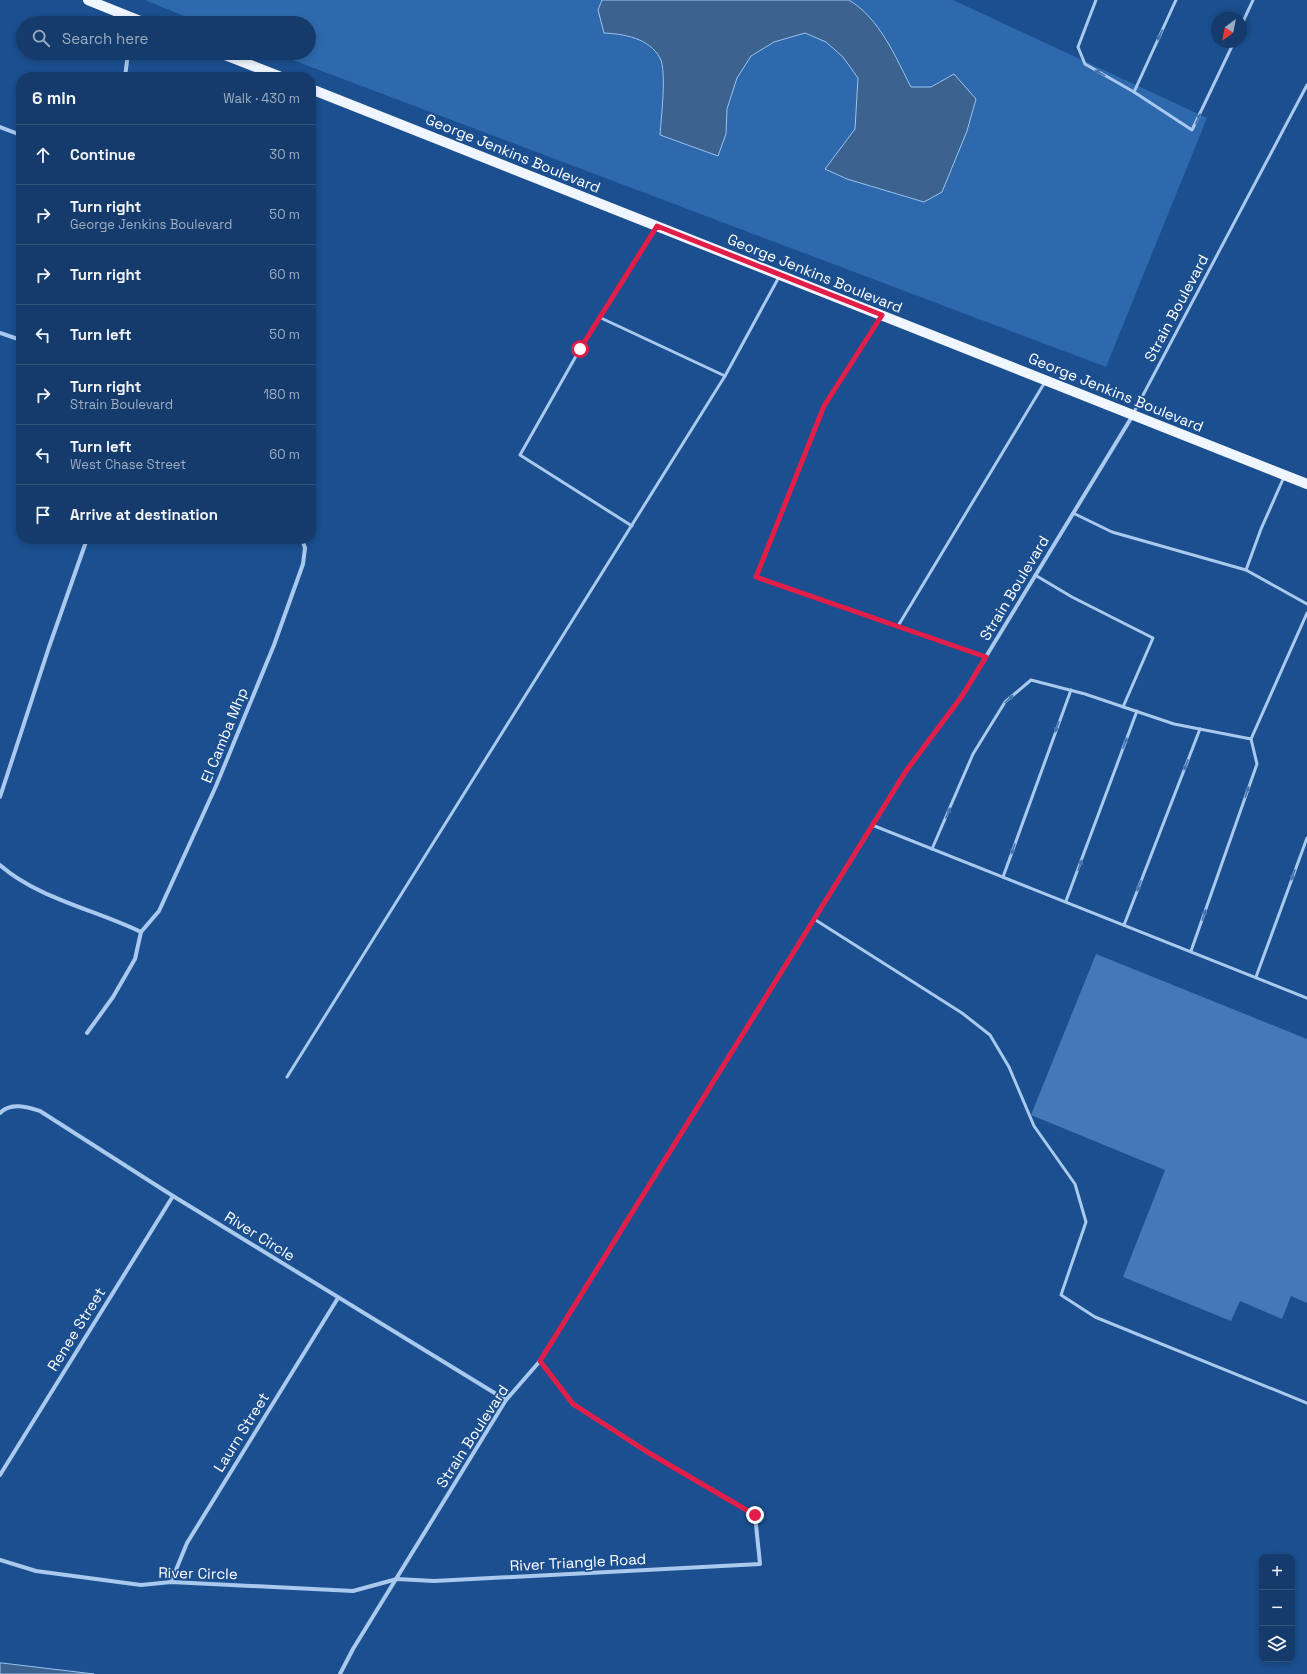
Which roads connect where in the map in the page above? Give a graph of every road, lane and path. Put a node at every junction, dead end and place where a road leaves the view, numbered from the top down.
1 (88, 0) edge
2 (1096, 0) edge
3 (1176, 0) edge
4 (1254, 0) edge
5 (1247, 14) edge
6 (123, 16) edge
7 (1231, 48) edge
8 (127, 60) edge
9 (238, 60) edge
10 (126, 72) edge
11 (268, 72) edge
12 (1307, 84) edge
13 (316, 91) edge
14 (1134, 92) junction
15 (0, 127) edge
16 (16, 133) edge
17 (657, 226) junction
18 (780, 275) junction
19 (882, 315) junction
20 (601, 318) junction
21 (0, 333) edge
22 (16, 338) edge
23 (725, 376) junction
24 (1046, 380) junction
25 (1133, 415) junction
26 (1284, 475) junction
27 (1307, 484) edge
28 (1073, 513) junction
29 (632, 526) junction
30 (85, 544) edge
31 (304, 544) edge
32 (1246, 570) junction
33 (1035, 575) junction
34 (1307, 604) edge
35 (1307, 614) edge
36 (898, 626) junction
37 (986, 657) junction
38 (1070, 690) junction
39 (1123, 707) junction
40 (1137, 711) junction
41 (1200, 729) junction
42 (1250, 739) junction
43 (0, 797) edge
44 (872, 825) junction
45 (1307, 838) edge
46 (932, 849) junction
47 (0, 865) edge
48 (1003, 877) junction
49 (1066, 901) junction
50 (814, 919) junction
51 (1124, 925) junction
52 (141, 932) junction
53 (1191, 951) junction
54 (1256, 977) junction
55 (1307, 998) edge
56 (87, 1033) dead end
57 (287, 1077) dead end
58 (0, 1113) edge
59 (173, 1196) junction
60 (338, 1298) junction
61 (540, 1361) junction
62 (506, 1400) junction
63 (1307, 1402) edge
64 (0, 1475) edge
65 (0, 1560) edge
66 (397, 1579) junction
67 (171, 1582) junction
68 (340, 1674) edge

1 - 6 main road
14 -> 2 lane
3 -> 14 lane
4 - 5 lane
14 -> 7 lane
8 - 10 street
9 - 11 main road
12 - 25 lane, Strain Boulevard
13 - 17 main road, George Jenkins Boulevard
15 - 16 street
17 - 18 main road, George Jenkins Boulevard
17 - 20 lane
18 - 19 main road, George Jenkins Boulevard
18 - 23 lane
19 - 24 main road, George Jenkins Boulevard
19 - 36 lane
20 - 23 lane
20 - 29 lane
21 - 22 street
23 - 29 lane
24 - 25 main road, George Jenkins Boulevard
24 - 36 lane
25 - 26 main road, George Jenkins Boulevard
25 - 28 street, Strain Boulevard
26 - 27 main road, George Jenkins Boulevard
26 - 32 lane
28 - 32 lane
28 - 33 street, Strain Boulevard
29 - 57 lane
30 - 43 street
31 - 52 street, El Camba Mhp
32 - 34 lane
33 - 37 street, Strain Boulevard
33 - 39 lane
35 - 42 lane
36 - 37 lane
37 - 44 street, Strain Boulevard
38 - 39 lane
46 -> 38 lane
38 -> 48 lane
39 - 40 lane
40 - 41 lane
49 -> 40 lane
41 - 42 lane
41 -> 51 lane
53 -> 42 lane
44 - 46 lane
44 - 50 street, Strain Boulevard
45 -> 54 lane
46 - 48 lane
47 - 52 street
48 - 49 lane
49 - 51 lane
50 - 61 street, Strain Boulevard
50 - 63 lane
51 - 53 lane
52 - 56 street
53 - 54 lane
54 - 55 lane
58 - 59 street, River Circle
59 - 60 street, River Circle
59 - 64 street, Renee Street
60 - 62 street, River Circle
60 - 67 street, Laurn Street
61 - 62 street, Strain Boulevard
61 - 66 street, River Triangle Road
62 - 66 street, Strain Boulevard
65 - 67 street, River Circle
66 - 67 street, River Circle
66 - 68 street, Strain Boulevard

